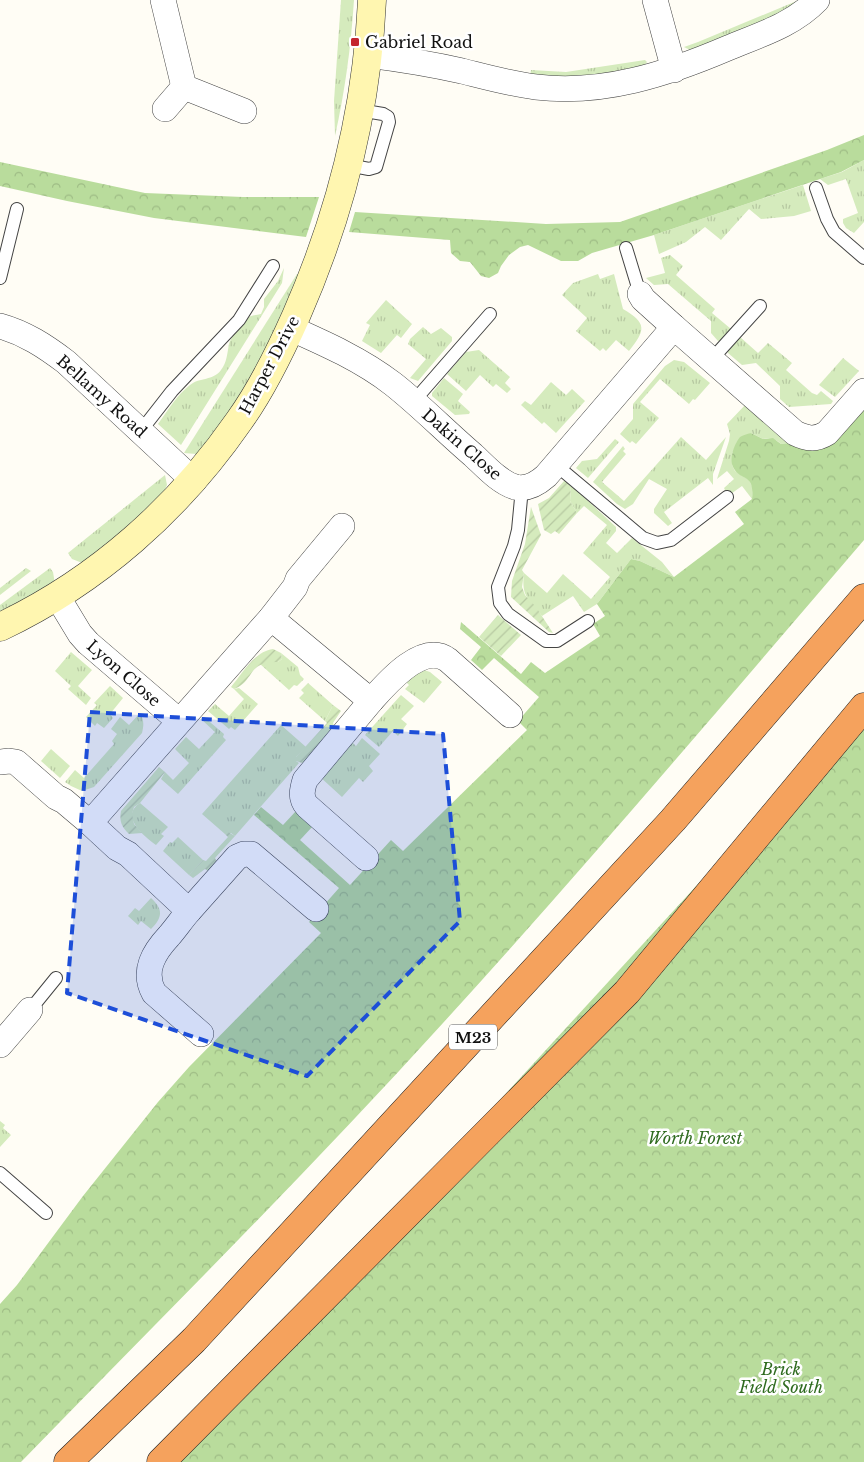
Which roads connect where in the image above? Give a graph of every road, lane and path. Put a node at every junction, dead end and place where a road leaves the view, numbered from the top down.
1 (163, 0) edge
2 (372, 0) edge
3 (655, 0) edge
4 (817, 0) edge
5 (368, 55) junction
6 (674, 70) junction
7 (184, 87) junction
8 (165, 109) dead end
9 (244, 111) dead end
10 (816, 188) dead end
11 (17, 209) dead end
12 (626, 248) dead end
13 (864, 258) edge
14 (273, 266) dead end
15 (0, 278) edge
16 (640, 294) joint
17 (760, 306) dead end
18 (490, 314) dead end
19 (0, 326) edge
20 (674, 327) junction
21 (290, 328) junction
22 (712, 359) junction
23 (864, 391) edge
24 (414, 401) junction
25 (140, 432) junction
26 (556, 465) junction
27 (194, 481) junction
28 (522, 488) junction
29 (727, 497) dead end
30 (342, 526) dead end
31 (56, 596) junction
32 (864, 598) edge
33 (271, 618) junction
34 (588, 621) dead end
35 (0, 627) edge
36 (371, 701) junction
37 (864, 707) edge
38 (510, 714) dead end
39 (179, 721) junction
40 (0, 762) edge
41 (90, 823) junction
42 (366, 858) dead end
43 (316, 909) dead end
44 (189, 911) junction
45 (56, 978) dead end
46 (30, 1010) joint
47 (201, 1034) dead end
48 (0, 1045) edge
49 (0, 1173) edge
50 (46, 1213) dead end
51 (68, 1462) edge
52 (161, 1462) edge

1 - 7 street
2 - 5 street, Harper Drive
3 - 6 street
4 - 6 street
5 - 6 street
5 - 21 street, Harper Drive
7 - 8 street
7 - 9 street
10 - 13 lane
11 - 15 lane
12 - 16 lane
14 - 25 lane
16 - 20 street
17 - 22 lane
18 - 24 lane
19 - 25 street, Bellamy Road
20 - 22 street
20 - 26 street
21 - 24 street, Dakin Close
21 - 27 street, Harper Drive
22 - 23 street
24 - 28 street, Dakin Close
25 - 27 street, Bellamy Road
26 - 28 street
26 - 29 lane
27 - 31 street, Harper Drive
28 - 34 lane
30 - 33 street
31 - 35 street, Harper Drive
31 - 39 street, Lyon Close
32 - 51 highway, M23
33 - 36 street
33 - 39 street
36 - 38 street
36 - 42 street
37 - 52 highway
39 - 41 street
40 - 41 street
41 - 44 street
43 - 44 street
44 - 47 street
45 - 46 lane
46 - 48 street
49 - 50 lane

